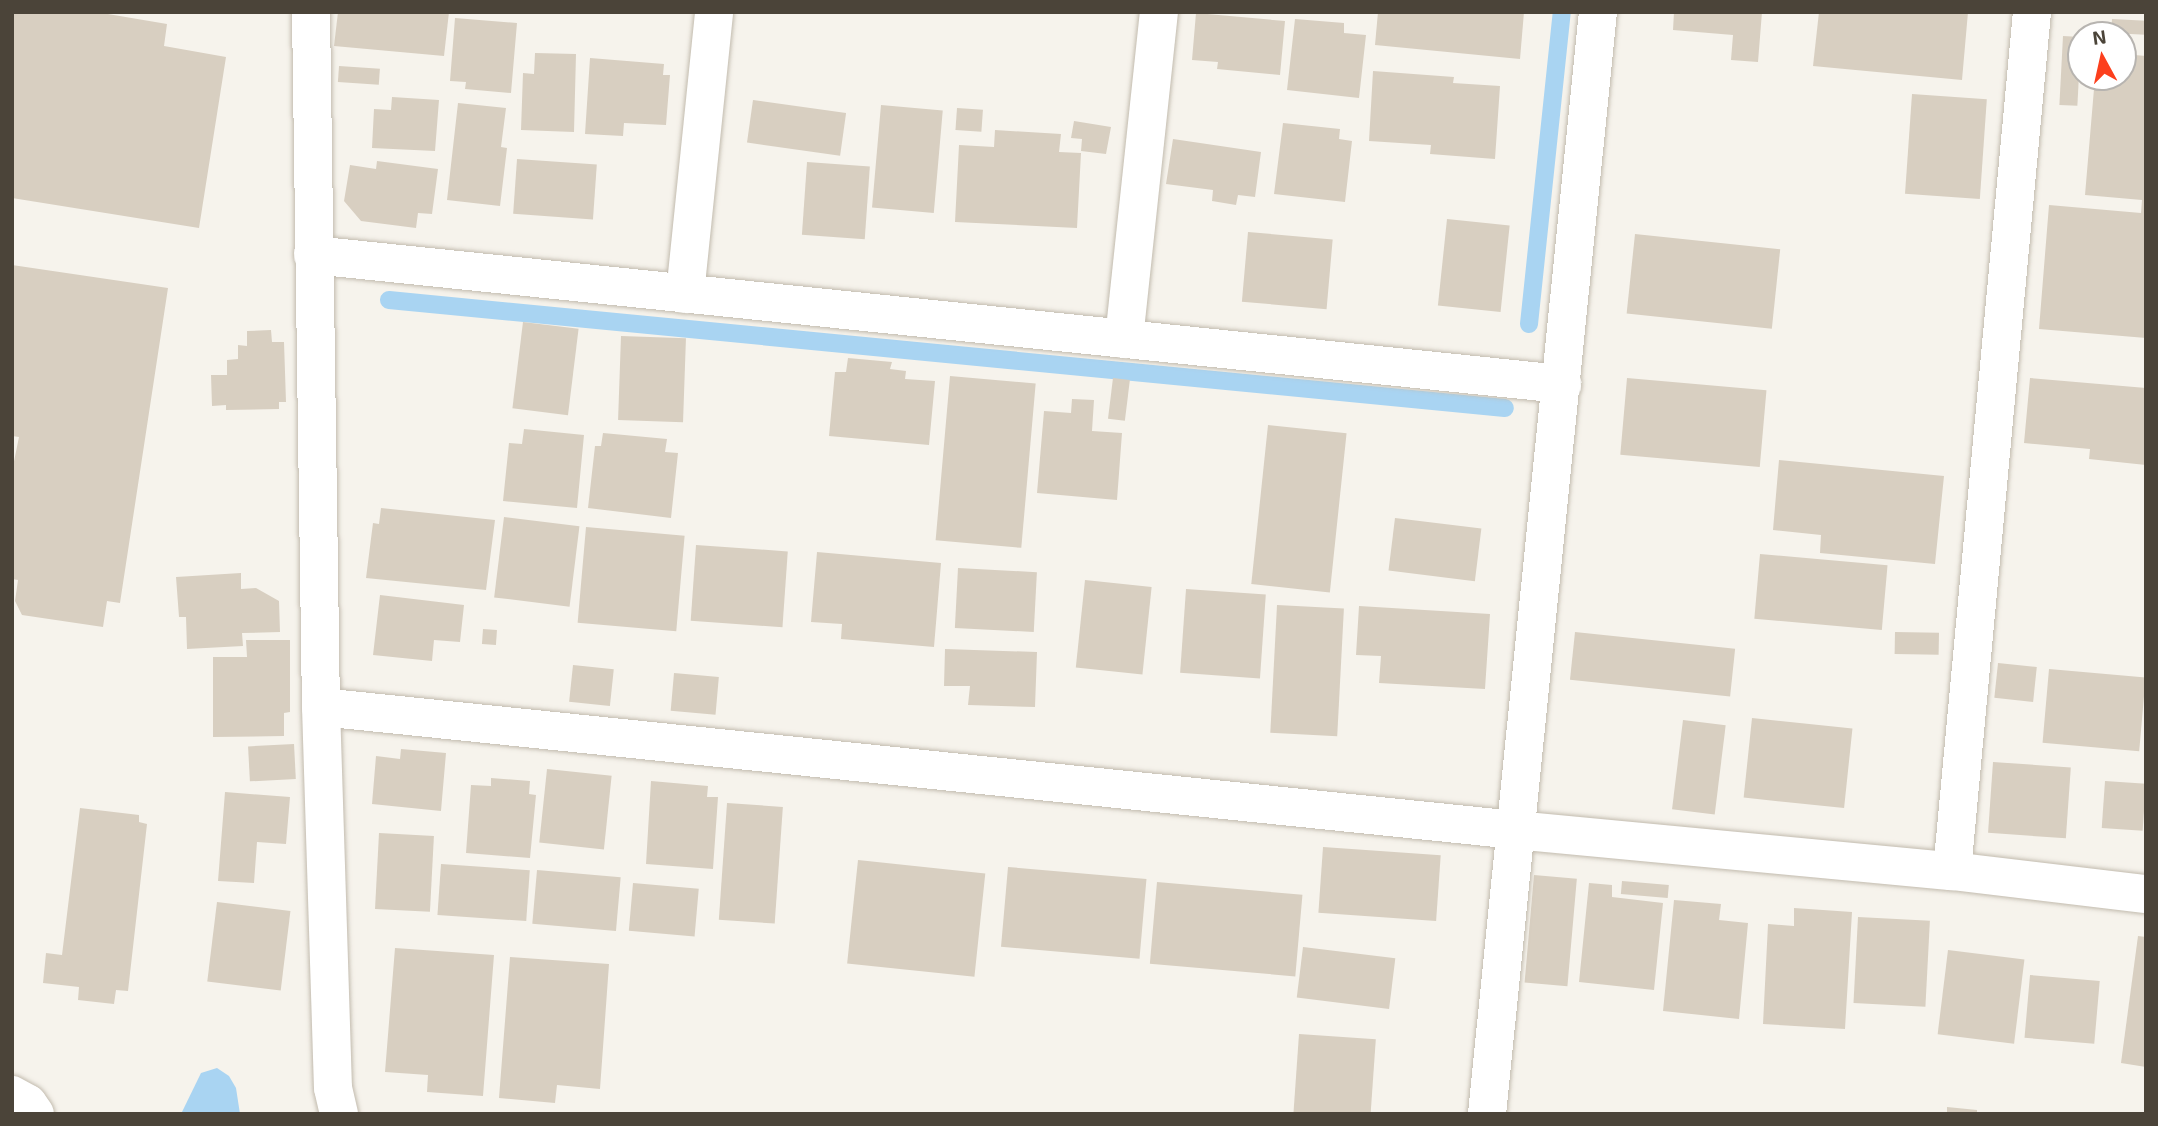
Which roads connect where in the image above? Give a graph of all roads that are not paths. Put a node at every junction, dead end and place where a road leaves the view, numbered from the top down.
1 (311, 12) edge
2 (714, 12) edge
3 (1159, 12) edge
4 (1598, 12) edge
5 (2032, 12) edge
6 (313, 255) junction
7 (685, 294) junction
8 (1124, 339) junction
9 (1562, 384) junction
10 (321, 707) junction
11 (1515, 830) junction
12 (1952, 871) junction
13 (2146, 894) edge
14 (12, 1095) edge
15 (35, 1114) edge
16 (339, 1114) edge
17 (1487, 1114) edge

1 - 6 street
2 - 7 street
3 - 8 street
4 - 9 street
5 - 12 street
6 - 7 street
6 - 10 street
7 - 8 street
8 - 9 street
9 - 11 street
10 - 11 street
10 - 16 street
11 - 12 street
11 - 17 street
12 - 13 street
14 - 15 street

